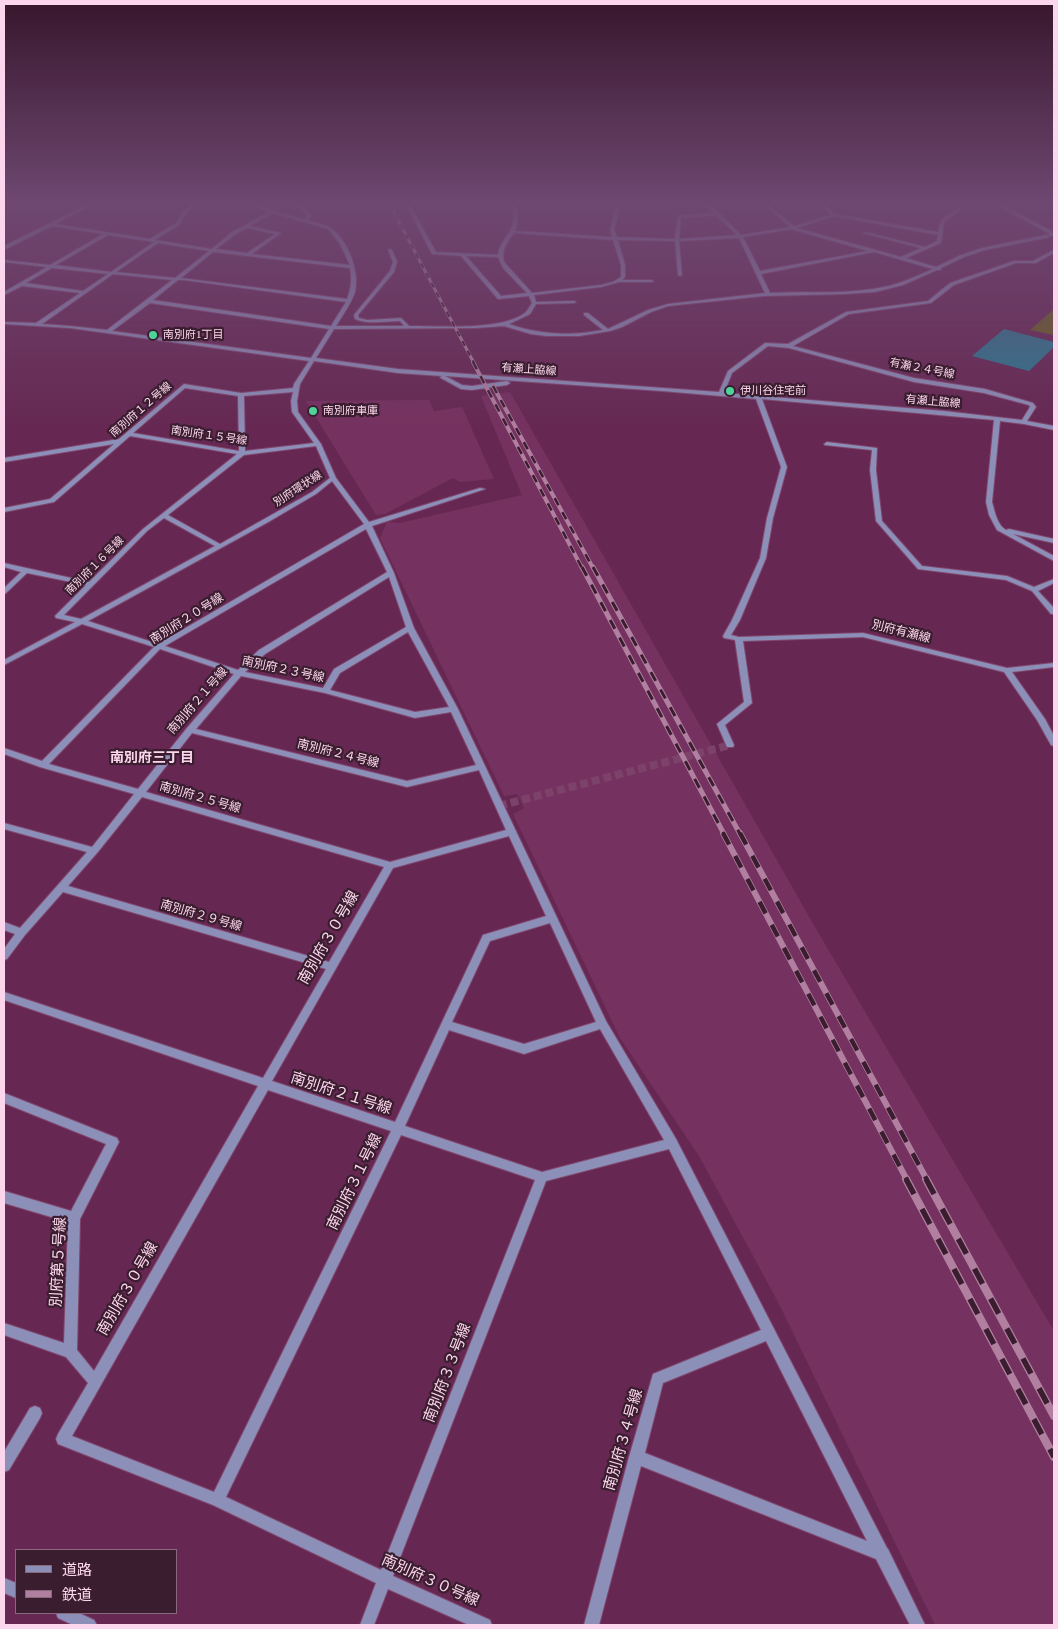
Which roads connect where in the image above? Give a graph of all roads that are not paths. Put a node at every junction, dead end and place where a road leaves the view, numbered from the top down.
1 (25, 281) edge
2 (100, 281) edge
3 (174, 281) edge
4 (192, 281) edge
5 (355, 281) edge
6 (384, 281) edge
7 (485, 281) edge
8 (520, 281) edge
9 (617, 281) edge
10 (762, 281) edge
11 (911, 281) edge
12 (961, 281) edge
13 (20, 284) junction
14 (84, 292) junction
15 (4, 294) edge
16 (533, 294) junction
17 (768, 294) junction
18 (149, 301) junction
19 (349, 301) junction
20 (574, 302) dead end
21 (534, 303) junction
22 (586, 314) dead end
23 (4, 323) edge
24 (38, 324) junction
25 (505, 324) junction
26 (407, 326) junction
27 (331, 328) junction
28 (607, 330) junction
29 (108, 332) junction
30 (789, 346) junction
31 (312, 360) junction
32 (439, 374) junction
33 (527, 380) junction
34 (295, 390) junction
35 (721, 394) junction
36 (241, 395) junction
37 (759, 398) junction
38 (997, 419) junction
39 (1024, 422) junction
40 (1054, 428) edge
41 (128, 434) junction
42 (121, 440) junction
43 (318, 444) junction
44 (827, 444) dead end
45 (242, 453) junction
46 (4, 460) edge
47 (333, 478) junction
48 (482, 489) dead end
49 (4, 510) edge
50 (164, 515) junction
51 (368, 524) junction
52 (999, 529) junction
53 (1054, 541) edge
54 (219, 546) junction
55 (1054, 559) edge
56 (4, 565) edge
57 (26, 571) junction
58 (390, 573) junction
59 (1054, 581) edge
60 (91, 584) junction
61 (1034, 590) junction
62 (4, 592) edge
63 (1054, 612) edge
64 (82, 621) junction
65 (410, 628) junction
66 (739, 639) junction
67 (158, 648) junction
68 (4, 663) edge
69 (1054, 665) edge
70 (1007, 670) junction
71 (239, 673) junction
72 (326, 691) junction
73 (454, 709) junction
74 (190, 730) junction
75 (1054, 743) edge
76 (730, 745) dead end
77 (6, 755) edge
78 (43, 765) junction
79 (481, 768) junction
80 (140, 794) junction
81 (4, 826) edge
82 (511, 832) junction
83 (94, 851) junction
84 (390, 865) junction
85 (63, 888) junction
86 (552, 918) junction
87 (4, 926) edge
88 (22, 932) junction
89 (4, 956) edge
90 (332, 967) junction
91 (4, 996) edge
92 (602, 1024) junction
93 (446, 1025) junction
94 (265, 1084) junction
95 (4, 1098) edge
96 (398, 1128) junction
97 (672, 1143) junction
98 (542, 1177) junction
99 (4, 1197) edge
100 (74, 1218) junction
101 (4, 1329) edge
102 (769, 1333) junction
103 (70, 1352) junction
104 (95, 1382) junction
105 (35, 1413) dead end
106 (636, 1457) junction
107 (4, 1465) edge
108 (217, 1500) junction
109 (882, 1554) junction
110 (385, 1580) junction
111 (65, 1614) edge
112 (89, 1625) edge
113 (367, 1625) edge
114 (485, 1625) edge
115 (591, 1625) edge
116 (918, 1625) edge

1 - 13 street
2 - 14 street
3 - 18 street
4 - 19 street
5 - 19 street
6 - 26 street
7 - 16 street
8 - 16 street
9 - 16 street
10 - 17 street
11 - 17 street
12 - 30 street
13 - 14 street
13 - 15 street
14 - 24 street
16 - 21 street
17 - 28 street
18 - 27 street
18 - 29 street
19 - 27 street
20 - 21 street
21 - 25 street
22 - 28 street
23 - 24 street, 有瀬上脇線
24 - 29 street, 有瀬上脇線
25 - 26 street
25 - 28 street
26 - 27 street
27 - 31 street
29 - 31 street, 有瀬上脇線
30 - 35 street
30 - 39 street, 有瀬２４号線
31 - 32 street, 有瀬上脇線
31 - 34 street
32 - 33 street, 有瀬上脇線
32 - 33 street
33 - 35 street, 有瀬上脇線
34 - 36 street
34 - 43 street, 別府環状線
35 - 37 street, 有瀬上脇線
36 - 41 street, 南別府１２号線
36 - 45 street
37 - 38 street, 有瀬上脇線
37 - 66 street
38 - 39 street, 有瀬上脇線
38 - 52 street
39 - 40 street, 有瀬上脇線
41 - 42 street, 南別府１２号線
41 - 45 street, 南別府１５号線
42 - 46 street
42 - 49 street, 南別府１２号線
43 - 45 street, 南別府１５号線
43 - 47 street, 別府環状線
44 - 61 street
45 - 50 street
47 - 51 street
47 - 54 street, 別府環状線
48 - 51 street, 南別府２０号線
50 - 54 street
50 - 60 street, 南別府１６号線
51 - 58 street
51 - 67 street, 南別府２０号線
52 - 53 street
52 - 55 street
54 - 64 street, 別府環状線
56 - 57 street
57 - 60 street
57 - 62 street
58 - 65 street
58 - 71 street, 南別府２１号線
59 - 61 street
60 - 64 street, 南別府１６号線
61 - 63 street
64 - 67 street, 南別府２３号線
64 - 68 street, 別府環状線
65 - 72 street
65 - 73 street
66 - 70 street, 別府有瀬線
66 - 76 street
67 - 71 street, 南別府２３号線
67 - 78 street, 南別府２０号線
69 - 70 street, 別府有瀬線
70 - 75 street
71 - 72 street, 南別府２３号線
71 - 74 street, 南別府２１号線
72 - 73 street, 南別府２３号線
73 - 79 street
74 - 79 street, 南別府２４号線
74 - 80 street, 南別府２１号線
77 - 78 street, 南別府２５号線
78 - 80 street, 南別府２５号線
79 - 82 street
80 - 83 street, 南別府２１号線
80 - 84 street, 南別府２５号線
81 - 83 street
82 - 84 street
82 - 86 street
83 - 85 street, 南別府２１号線
84 - 90 street, 南別府３０号線
85 - 88 street, 南別府２１号線
85 - 90 street, 南別府２９号線
86 - 92 street
86 - 93 street, 南別府３１号線
87 - 88 street
88 - 89 street, 南別府２１号線
90 - 94 street, 南別府３０号線
91 - 94 street, 南別府２１号線
92 - 93 street
92 - 97 street
93 - 96 street, 南別府３１号線
94 - 96 street, 南別府２１号線
94 - 104 street, 南別府３０号線
95 - 100 street, 別府第５号線
96 - 98 street, 南別府２１号線
96 - 108 street, 南別府３１号線
97 - 98 street
97 - 102 street
98 - 110 street, 南別府３３号線
99 - 100 street
100 - 103 street, 別府第５号線
101 - 103 street
102 - 106 street, 南別府３４号線
102 - 109 street
103 - 104 street
104 - 108 street, 南別府３０号線
105 - 107 street
106 - 109 street
106 - 115 street, 南別府３４号線
108 - 110 street, 南別府３０号線
109 - 116 street
110 - 113 street
110 - 114 street, 南別府３０号線
111 - 112 street

